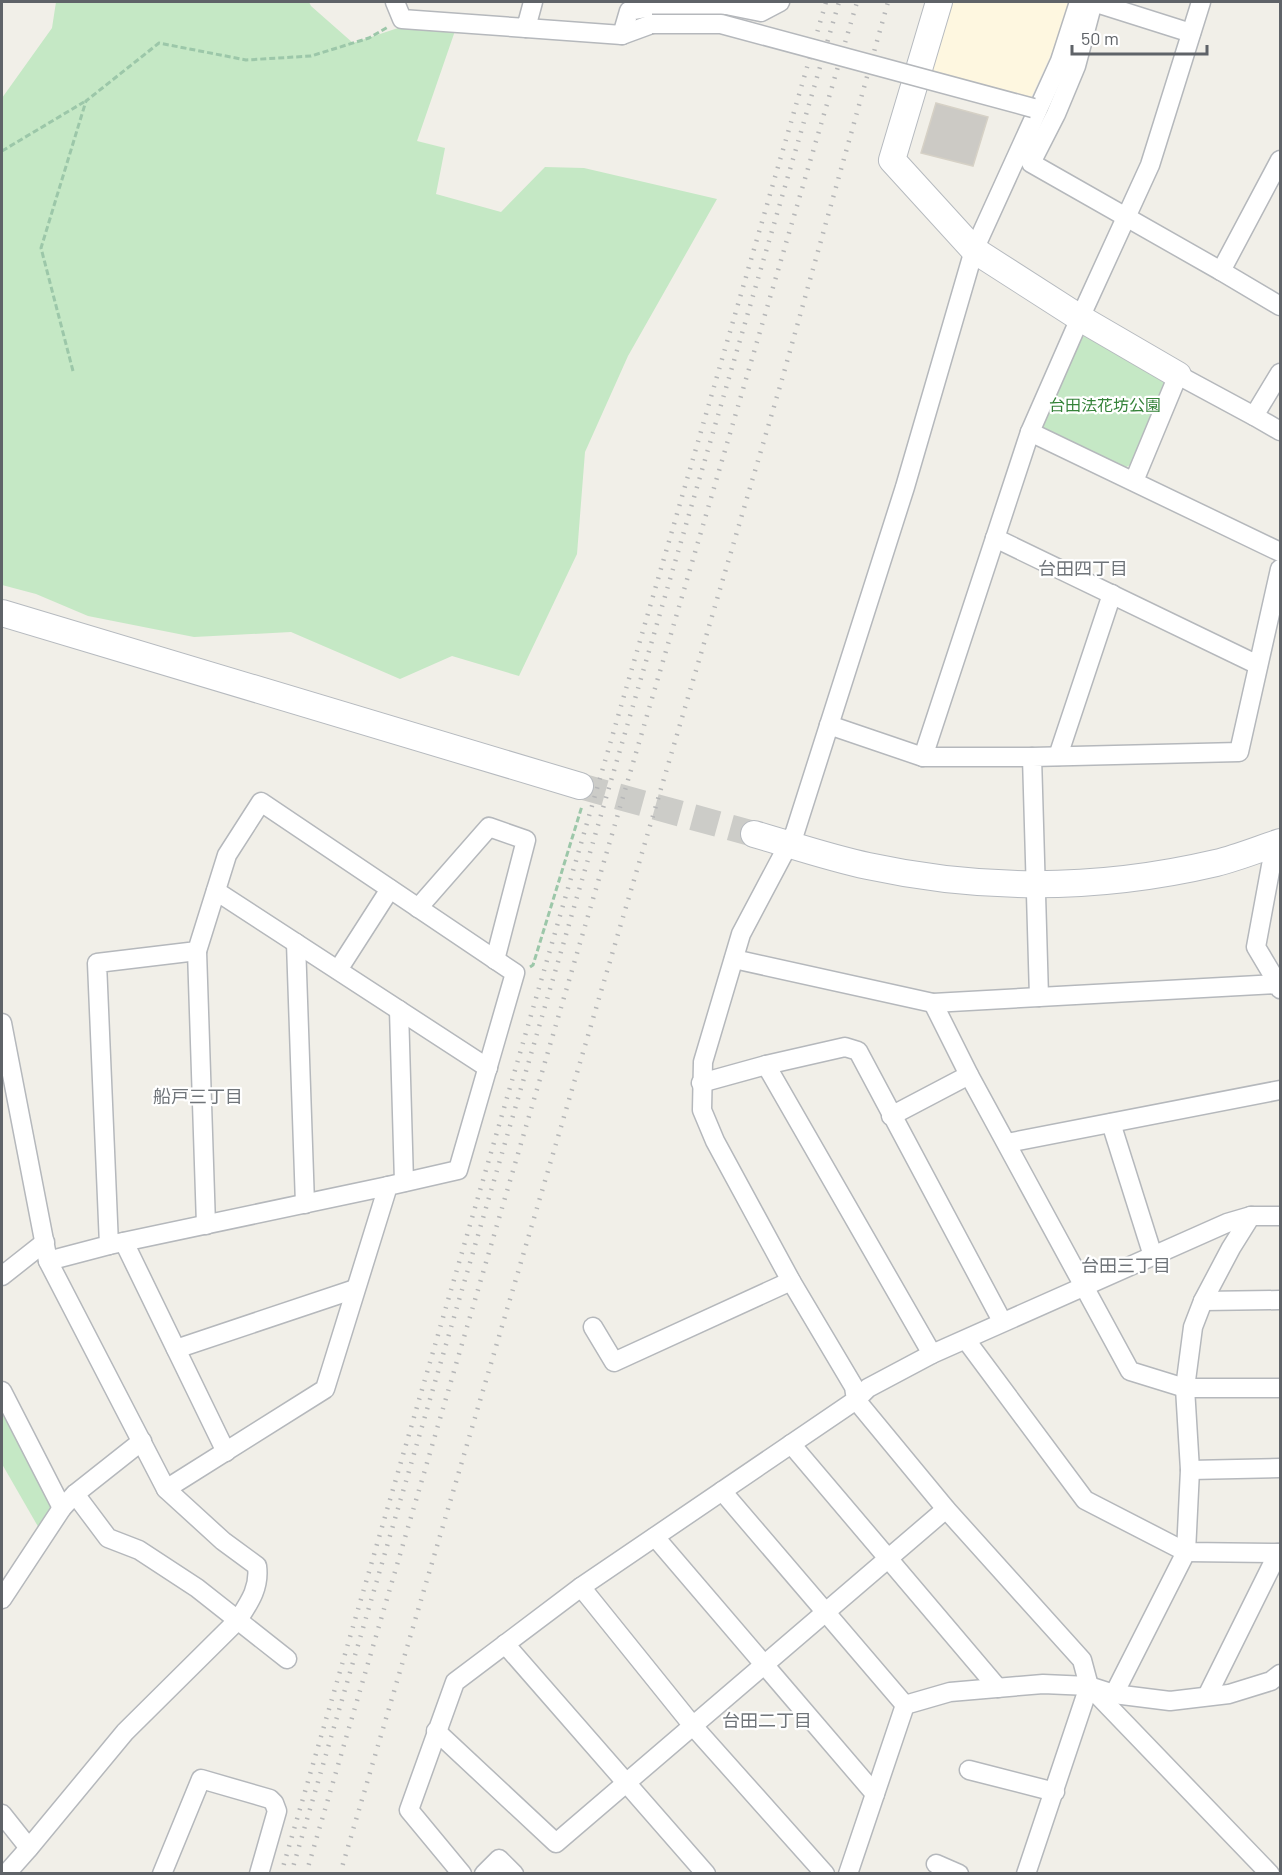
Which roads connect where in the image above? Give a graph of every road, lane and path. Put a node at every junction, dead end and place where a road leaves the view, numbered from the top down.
1 (395, 2) edge
2 (533, 2) edge
3 (780, 2) edge
4 (939, 2) edge
5 (1079, 2) edge
6 (1201, 2) edge
7 (663, 3) edge
8 (402, 19) junction
9 (526, 28) junction
10 (1191, 33) junction
11 (622, 35) junction
12 (86, 101) junction
13 (1035, 109) junction
14 (2, 150) edge
15 (1281, 160) edge
16 (1127, 218) junction
17 (974, 250) junction
18 (1221, 271) junction
19 (1281, 306) edge
20 (1080, 318) junction
21 (73, 372) dead end
22 (1281, 374) edge
23 (1179, 375) junction
24 (1254, 416) junction
25 (1281, 431) edge
26 (1030, 432) junction
27 (1134, 481) junction
28 (995, 538) junction
29 (1281, 552) edge
30 (1281, 569) edge
31 (1112, 594) junction
32 (2, 613) edge
33 (1258, 665) junction
34 (829, 725) junction
35 (1032, 756) junction
36 (1058, 756) junction
37 (923, 757) junction
38 (582, 793) joint
39 (754, 834) tunnel mouth
40 (1278, 843) edge
41 (789, 844) junction
42 (1034, 885) junction
43 (390, 889) junction
44 (216, 891) junction
45 (418, 908) junction
46 (296, 943) junction
47 (197, 951) junction
48 (734, 959) junction
49 (495, 960) junction
50 (338, 970) junction
51 (514, 973) junction
52 (1279, 986) edge
53 (1039, 997) junction
54 (933, 1003) junction
55 (399, 1010) junction
56 (2, 1023) edge
57 (766, 1065) junction
58 (488, 1068) junction
59 (969, 1075) junction
60 (701, 1083) junction
61 (1281, 1090) edge
62 (891, 1116) junction
63 (1112, 1123) junction
64 (1007, 1143) junction
65 (396, 1184) junction
66 (305, 1204) junction
67 (1251, 1216) junction
68 (1281, 1216) edge
69 (206, 1225) junction
70 (45, 1242) junction
71 (117, 1244) junction
72 (1153, 1256) junction
73 (48, 1261) junction
74 (2, 1276) edge
75 (791, 1281) junction
76 (1083, 1288) junction
77 (355, 1289) junction
78 (1203, 1300) junction
79 (1281, 1300) edge
80 (1002, 1321) junction
81 (593, 1327) dead end
82 (966, 1340) junction
83 (176, 1349) junction
84 (932, 1354) junction
85 (1185, 1388) junction
86 (1281, 1388) edge
87 (2, 1391) edge
88 (856, 1400) junction
89 (142, 1441) junction
90 (791, 1444) junction
91 (226, 1452) junction
92 (1281, 1468) edge
93 (1190, 1470) junction
94 (166, 1489) junction
95 (723, 1491) junction
96 (75, 1494) junction
97 (62, 1508) junction
98 (946, 1509) junction
99 (655, 1537) junction
100 (1186, 1552) junction
101 (1279, 1553) edge
102 (887, 1558) junction
103 (4, 1587) edge
104 (581, 1587) junction
105 (825, 1611) junction
106 (238, 1620) junction
107 (505, 1644) junction
108 (287, 1659) dead end
109 (764, 1665) junction
110 (1281, 1674) edge
111 (1089, 1686) junction
112 (998, 1688) junction
113 (1114, 1694) junction
114 (1207, 1696) junction
115 (905, 1705) junction
116 (693, 1725) junction
117 (436, 1731) junction
118 (969, 1770) dead end
119 (627, 1783) junction
120 (1055, 1792) junction
121 (875, 1794) junction
122 (2, 1814) edge
123 (29, 1848) junction
124 (936, 1864) dead end
125 (6, 1874) edge
126 (162, 1874) edge
127 (259, 1874) edge
128 (462, 1874) edge
129 (484, 1874) edge
130 (514, 1874) edge
131 (706, 1874) edge
132 (825, 1874) edge
133 (848, 1874) edge
134 (959, 1874) edge
135 (1026, 1874) edge
136 (1270, 1874) edge

1 - 8 street
2 - 9 street
3 - 7 street
4 - 17 street
5 - 13 street
6 - 10 street
7 - 11 street
8 - 9 street
8 - 12 path
9 - 11 street
10 - 16 street
10 - 16 street
11 - 13 street, bridge
12 - 14 path
12 - 21 path
13 - 17 street
15 - 18 street
16 - 18 street
16 - 20 street
17 - 20 street
17 - 34 street
18 - 19 street
20 - 23 street
20 - 26 street
22 - 24 street
23 - 24 street
23 - 27 street
24 - 25 street
26 - 27 street
26 - 28 street
27 - 29 street
28 - 31 street
28 - 37 street
30 - 33 street
31 - 33 street
31 - 36 street
32 - 38 street
33 - 36 street
34 - 37 street
34 - 41 street
35 - 36 street
35 - 37 street
35 - 42 street
38 - 51 path
39 - 41 street
40 - 42 street
40 - 52 street
41 - 42 street
41 - 48 street
42 - 53 street
43 - 44 street
43 - 45 street
43 - 50 street
44 - 46 street
44 - 47 street
45 - 49 street
45 - 49 street
46 - 50 street
46 - 66 street
47 - 69 street
47 - 71 street
48 - 54 street
48 - 60 street
49 - 51 street
50 - 55 street
51 - 58 street
52 - 53 street
53 - 54 street
54 - 59 street
55 - 58 street
55 - 65 street
56 - 70 street
57 - 60 street
57 - 62 street
57 - 84 street
58 - 65 street
59 - 62 street
59 - 64 street
60 - 75 street
61 - 63 street
62 - 80 street
63 - 64 street
63 - 72 street
64 - 76 street
65 - 66 street
65 - 77 street
66 - 69 street
67 - 68 street
67 - 72 street
67 - 78 street
69 - 71 street
70 - 73 street
70 - 74 street
71 - 73 street
71 - 83 street
72 - 76 street
73 - 89 street
75 - 81 street
75 - 88 street
76 - 80 street
76 - 85 street
77 - 83 street
77 - 91 street
78 - 79 street
78 - 85 street
80 - 82 street
82 - 84 street
82 - 100 street
83 - 91 street
84 - 88 street
85 - 86 street
85 - 93 street
87 - 97 street
88 - 90 street
88 - 98 street
89 - 94 street
89 - 96 street
90 - 95 street
90 - 102 street
91 - 94 street
92 - 93 street
93 - 100 street
94 - 106 street
95 - 99 street
95 - 105 street
96 - 97 street
96 - 106 street
97 - 103 street
98 - 102 street
98 - 111 street
99 - 104 street
99 - 109 street
100 - 101 street
100 - 113 street
101 - 114 street
102 - 105 street
102 - 112 street
104 - 107 street
104 - 116 street
105 - 109 street
105 - 115 street
106 - 108 street
106 - 123 street
107 - 117 street
107 - 119 street
109 - 116 street
109 - 121 street
110 - 114 street
111 - 112 street
111 - 113 street
111 - 120 street
111 - 136 street
112 - 115 street
113 - 114 street
115 - 121 street
116 - 119 street
116 - 132 street
117 - 119 street
117 - 128 street
118 - 120 street
119 - 131 street
120 - 135 street
121 - 133 street
122 - 123 street
123 - 125 street
124 - 134 street
126 - 127 street
129 - 130 street

